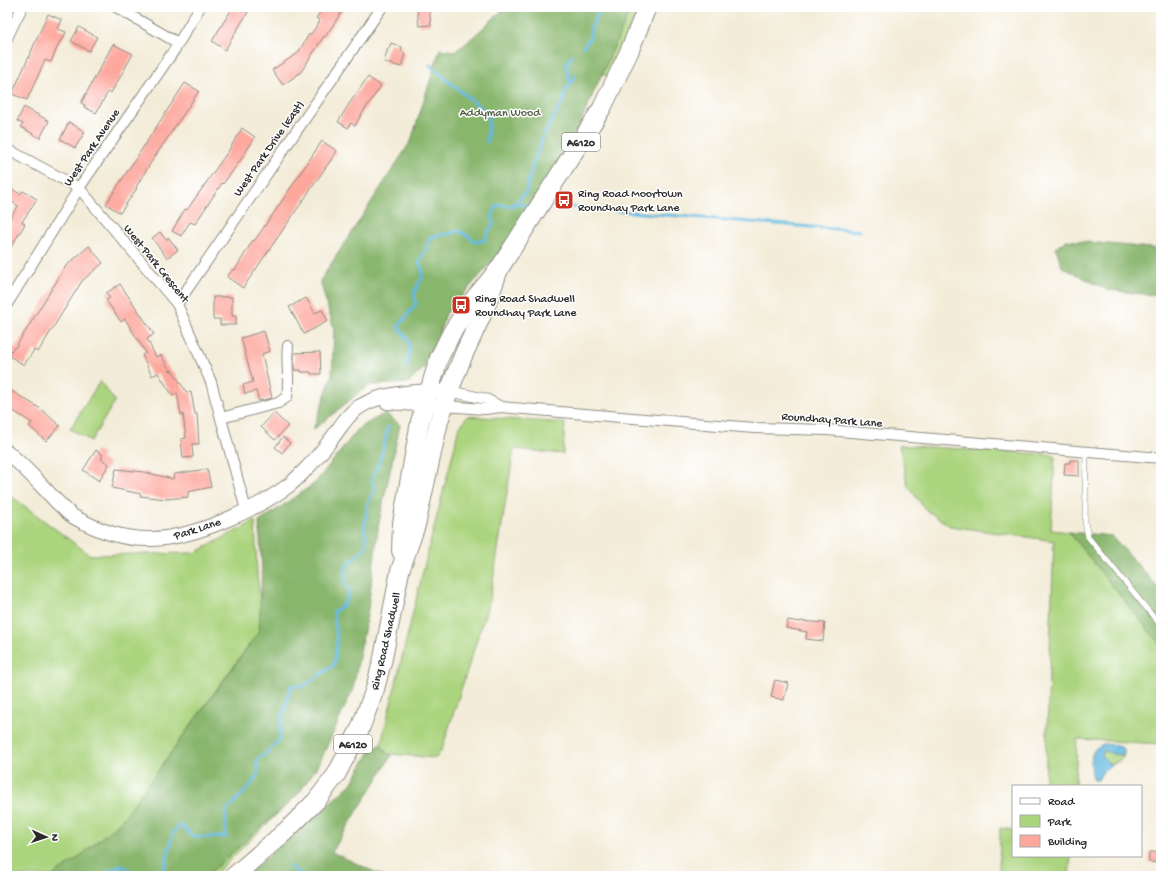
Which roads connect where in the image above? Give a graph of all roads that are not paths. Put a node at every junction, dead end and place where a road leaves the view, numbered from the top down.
1 (22, 7) edge
2 (116, 7) edge
3 (200, 7) edge
4 (382, 7) edge
5 (647, 7) edge
6 (7, 38) edge
7 (178, 43) junction
8 (7, 149) edge
9 (79, 188) junction
10 (500, 269) junction
11 (7, 304) edge
12 (177, 304) junction
13 (288, 346) dead end
14 (426, 398) junction
15 (446, 398) junction
16 (501, 407) junction
17 (221, 418) junction
18 (7, 452) edge
19 (1086, 452) junction
20 (1161, 458) edge
21 (246, 510) junction
22 (400, 571) junction
23 (1161, 626) edge
24 (234, 876) edge

1 - 6 street
2 - 7 street
3 - 7 street, West Park Avenue
4 - 12 street, West Park Drive (East)
5 - 10 highway, A6120
7 - 9 street, West Park Avenue
8 - 9 street, West Park Crescent
9 - 11 street, West Park Avenue
9 - 12 street, West Park Crescent
10 - 14 highway, A6120
10 - 15 highway, A6120
12 - 17 street, West Park Crescent
13 - 17 street
14 - 15 street, Park Lane
14 - 21 street, Park Lane
14 - 22 highway, Ring Road Shadwell / A6120
15 - 16 street, Roundhay Park Lane
15 - 16 street, Roundhay Park Lane
15 - 22 highway, Ring Road Shadwell / A6120
16 - 19 street, Roundhay Park Lane
17 - 21 street, West Park Crescent
18 - 21 street, Park Lane
19 - 20 street, Roundhay Park Lane
19 - 23 lane
22 - 24 highway, Ring Road Shadwell / A6120

